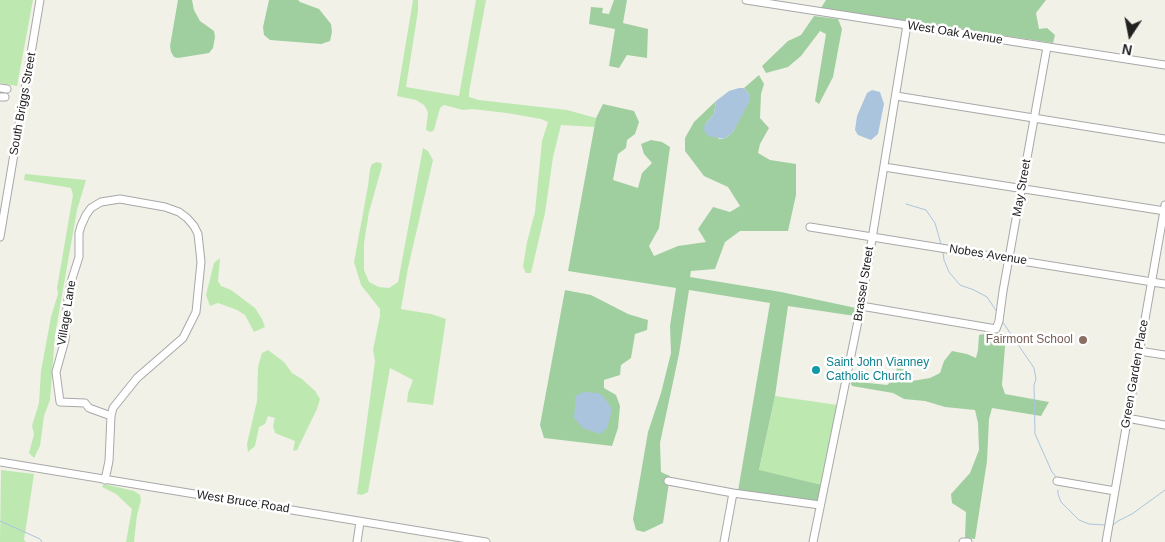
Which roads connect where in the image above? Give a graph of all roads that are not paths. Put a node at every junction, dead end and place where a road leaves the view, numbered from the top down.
1 (40, 0) edge
2 (746, 0) edge
3 (908, 25) junction
4 (1047, 47) junction
5 (1165, 66) edge
6 (896, 96) junction
7 (1034, 118) junction
8 (1165, 139) edge
9 (884, 167) junction
10 (1022, 188) junction
11 (1165, 209) edge
12 (810, 227) dead end
13 (0, 237) edge
14 (871, 238) junction
15 (1009, 258) junction
16 (1152, 282) junction
17 (1165, 284) edge
18 (861, 306) junction
19 (1139, 350) junction
20 (1165, 355) edge
21 (111, 416) junction
22 (1128, 418) junction
23 (1165, 425) edge
24 (0, 462) edge
25 (105, 480) junction
26 (1057, 481) dead end
27 (668, 482) dead end
28 (1115, 491) junction
29 (733, 493) junction
30 (820, 505) junction
31 (360, 522) junction
32 (357, 542) edge
33 (486, 542) edge
34 (724, 542) edge
35 (813, 542) edge
36 (1106, 542) edge

1 - 13 street, South Briggs Street
2 - 3 street, West Oak Avenue
3 - 4 street, West Oak Avenue
3 - 6 street, Brassel Street
4 - 5 street, West Oak Avenue
4 - 7 street, May Street
6 - 7 street
6 - 9 street, Brassel Street
7 - 8 street
7 - 10 street, May Street
9 - 10 street
9 - 14 street, Brassel Street
10 - 11 street
10 - 15 street, May Street
11 - 16 street, Green Garden Place
12 - 14 street, Nobes Avenue
14 - 15 street, Nobes Avenue
14 - 18 street, Brassel Street
15 - 16 street, Nobes Avenue
15 - 18 street, May Street
16 - 17 street, Nobes Avenue
16 - 19 street, Green Garden Place
18 - 30 street, Brassel Street
19 - 20 street
19 - 22 street, Green Garden Place
21 - 21 street, Village Lane
21 - 25 street, Village Lane
22 - 23 street
22 - 28 street, Green Garden Place
24 - 25 street, West Bruce Road
25 - 31 street, West Bruce Road
26 - 28 street
27 - 29 street
28 - 36 street, Green Garden Place
29 - 30 street
29 - 34 street
30 - 35 street, Brassel Street
31 - 32 street
31 - 33 street, West Bruce Road

